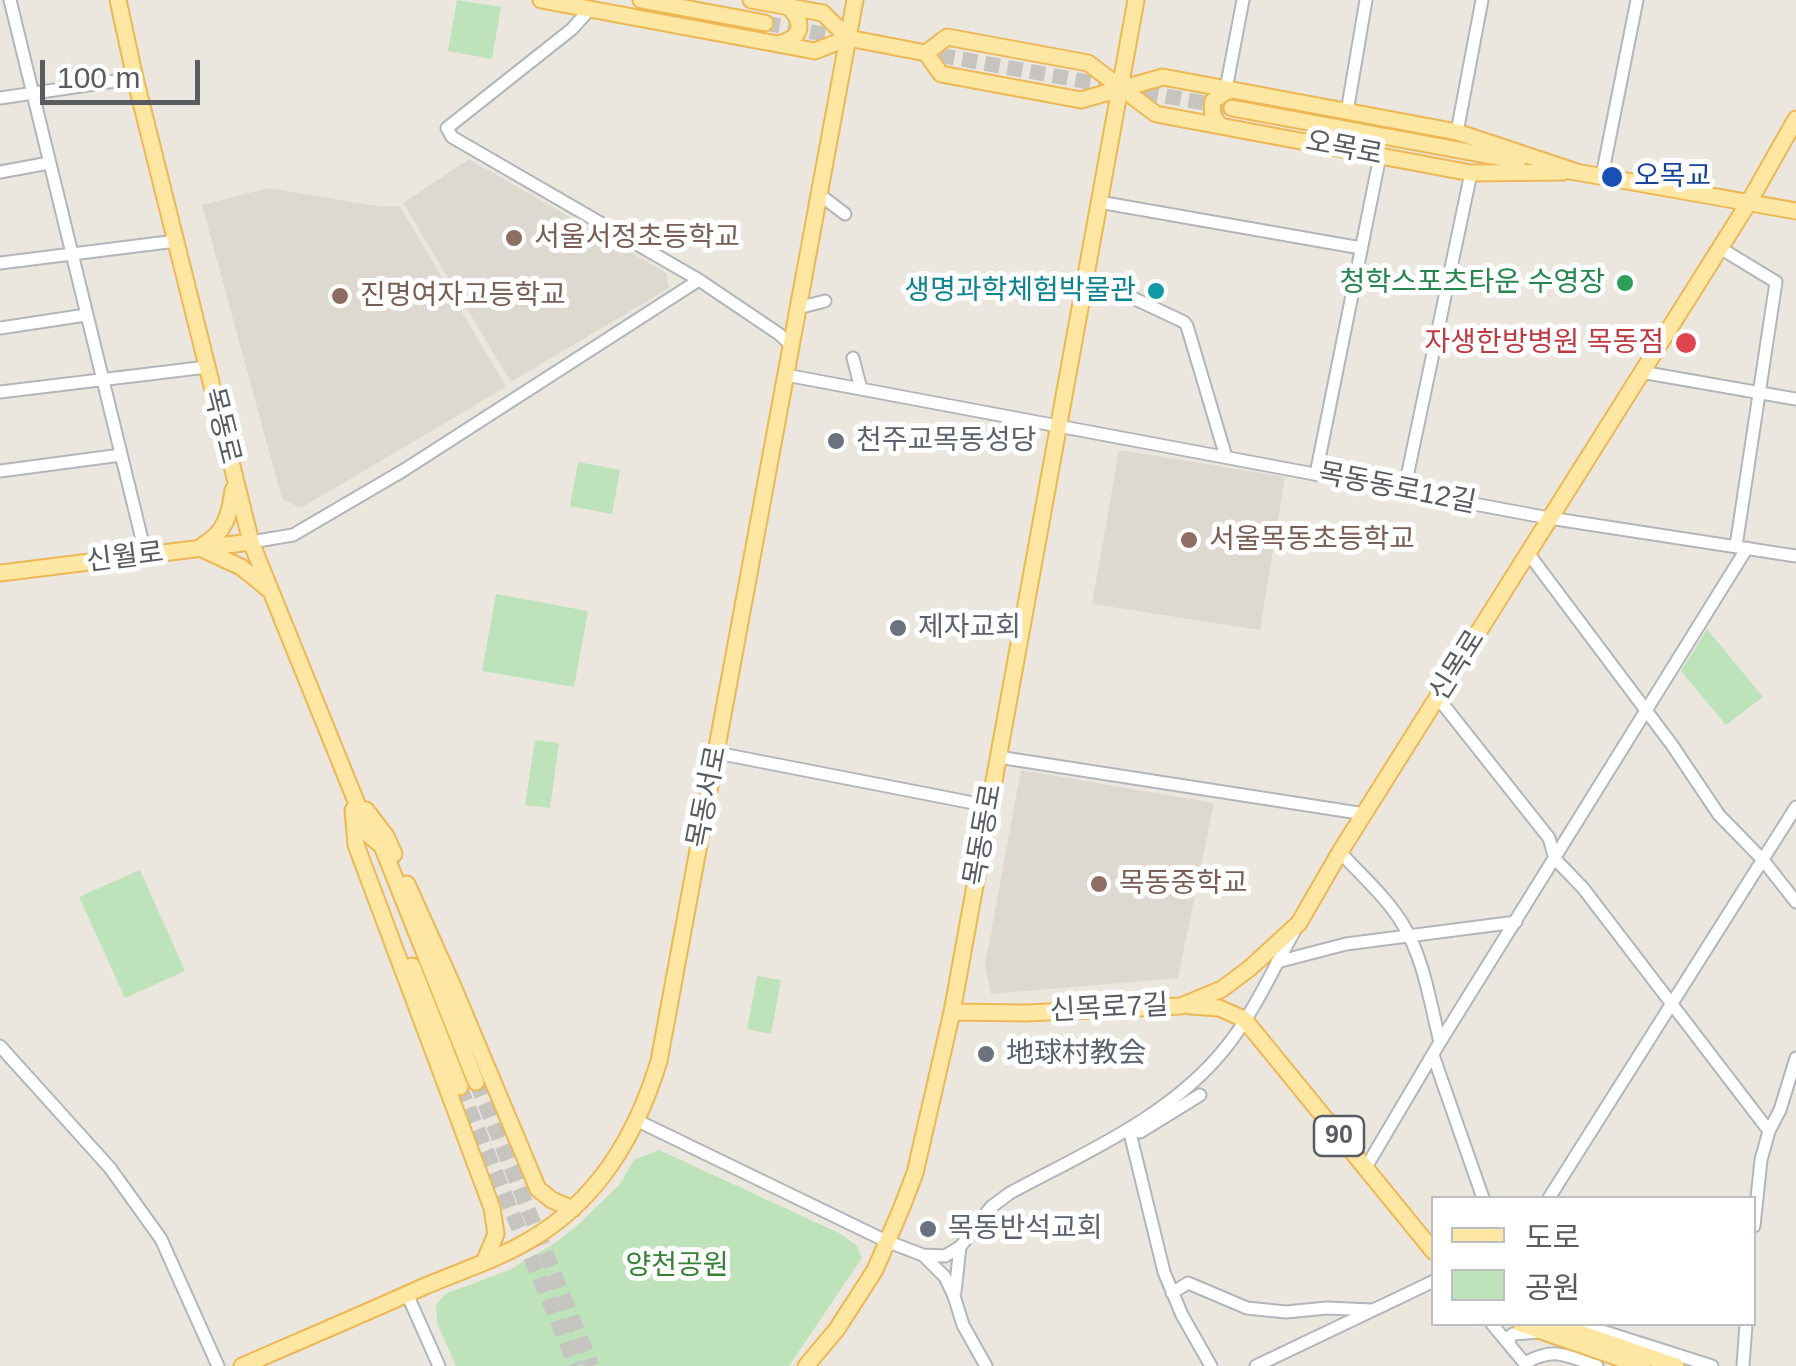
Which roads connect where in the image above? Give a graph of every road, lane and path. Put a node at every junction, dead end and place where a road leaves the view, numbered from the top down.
1 (118, 0) edge
2 (130, 0) edge
3 (541, 0) edge
4 (641, 0) edge
5 (750, 0) edge
6 (855, 0) edge
7 (1136, 0) edge
8 (1243, 0) edge
9 (1366, 0) edge
10 (1482, 0) edge
11 (1638, 0) edge
12 (788, 7) junction
13 (8, 9) edge
14 (590, 9) junction
15 (123, 20) junction
16 (765, 23) tunnel mouth
17 (848, 38) junction
18 (777, 44) junction
19 (926, 52) junction
20 (135, 78) junction
21 (1120, 88) junction
22 (1230, 90) junction
23 (33, 94) junction
24 (0, 98) edge
25 (1232, 108) tunnel mouth
26 (1346, 112) junction
27 (1796, 119) edge
28 (1220, 126) junction
29 (1457, 132) junction
30 (1380, 156) junction
31 (50, 163) junction
32 (0, 172) edge
33 (1577, 172) junction
34 (1471, 173) junction
35 (1602, 176) junction
36 (819, 194) junction
37 (1099, 202) junction
38 (1749, 202) junction
39 (1796, 211) edge
40 (845, 214) dead end
41 (176, 241) junction
42 (1361, 248) junction
43 (1720, 248) junction
44 (72, 255) junction
45 (0, 263) edge
46 (1086, 276) junction
47 (699, 280) junction
48 (825, 301) dead end
49 (798, 308) junction
50 (86, 315) junction
51 (0, 328) edge
52 (792, 345) junction
53 (854, 358) dead end
54 (207, 367) junction
55 (1642, 372) junction
56 (786, 376) junction
57 (103, 379) junction
58 (861, 389) junction
59 (0, 392) edge
60 (1760, 393) junction
61 (1796, 399) edge
62 (1058, 426) junction
63 (121, 454) junction
64 (1226, 458) junction
65 (0, 470) edge
66 (1316, 474) junction
67 (235, 481) junction
68 (1404, 491) junction
69 (1550, 518) junction
70 (251, 542) junction
71 (1742, 547) junction
72 (198, 548) junction
73 (1528, 553) junction
74 (146, 556) junction
75 (1796, 556) edge
76 (0, 573) edge
77 (272, 592) junction
78 (1438, 698) junction
79 (1647, 712) junction
80 (717, 753) junction
81 (998, 757) junction
82 (351, 791) junction
83 (990, 806) junction
84 (1796, 808) edge
85 (1365, 814) junction
86 (370, 836) junction
87 (1340, 852) junction
88 (1555, 859) junction
89 (1763, 860) junction
90 (1796, 902) edge
91 (1516, 922) junction
92 (1299, 923) junction
93 (1408, 934) junction
94 (1277, 962) junction
95 (1181, 1006) junction
96 (1672, 1006) junction
97 (952, 1012) junction
98 (1244, 1019) junction
99 (1440, 1042) junction
100 (0, 1046) edge
101 (1433, 1054) junction
102 (1796, 1058) edge
103 (476, 1082) tunnel mouth
104 (460, 1088) tunnel mouth
105 (1200, 1095) dead end
106 (638, 1121) junction
107 (1132, 1127) junction
108 (1769, 1130) junction
109 (1366, 1169) junction
110 (1482, 1196) edge
111 (1550, 1196) edge
112 (1756, 1207) edge
113 (573, 1209) junction
114 (886, 1240) junction
115 (960, 1247) junction
116 (1431, 1248) edge
117 (923, 1255) junction
118 (484, 1260) junction
119 (1431, 1282) edge
120 (1172, 1293) junction
121 (407, 1294) junction
122 (954, 1296) junction
123 (1372, 1310) junction
124 (1494, 1326) edge
125 (1586, 1326) edge
126 (1746, 1326) edge
127 (1547, 1328) edge
128 (1510, 1345) junction
129 (1271, 1363) edge
130 (1526, 1365) edge
131 (218, 1366) edge
132 (242, 1366) edge
133 (439, 1366) edge
134 (806, 1366) edge
135 (986, 1366) edge
136 (1212, 1366) edge
137 (1256, 1366) edge
138 (1596, 1366) edge
139 (1642, 1366) edge
140 (1676, 1366) edge
141 (1712, 1366) edge
142 (1744, 1366) edge

1 - 15 main road, 목동로
2 - 15 main road
3 - 14 main road, 오목로
4 - 16 main road
5 - 12 main road, 오목로
6 - 17 main road, 목동서로
7 - 21 main road, 목동동로
8 - 22 street
9 - 26 street, 오목로
10 - 29 street
11 - 35 street
12 - 17 main road, 오목로
12 - 18 main road
13 - 23 street
14 - 18 main road, 오목로
14 - 47 street
15 - 20 main road, 목동로
17 - 18 main road, 오목로
17 - 19 main road, 오목로
17 - 36 main road, 목동서로
19 - 21 main road, 오목로
19 - 21 main road, 오목로
20 - 23 street
20 - 41 main road, 목동로
21 - 22 main road, 오목로
21 - 28 main road, 오목로
21 - 37 main road, 목동동로
22 - 26 main road, 오목로
22 - 28 main road
23 - 24 street
23 - 31 street
25 - 33 main road, 오목로
26 - 29 main road, 오목로
27 - 38 main road, 신목로
28 - 30 main road, 오목로
29 - 33 main road, 오목로
30 - 34 main road, 오목로
30 - 42 street
31 - 32 street
31 - 44 street
33 - 34 main road, 오목로
33 - 35 main road, 오목로
34 - 68 street
35 - 38 main road, 오목로
36 - 40 street
36 - 49 main road, 목동서로
37 - 42 street
37 - 46 main road, 목동동로
38 - 39 main road, 오목로
38 - 43 main road, 신목로
41 - 44 street
41 - 54 main road, 목동로
42 - 66 street
43 - 55 main road, 신목로
43 - 60 street
44 - 45 street
44 - 50 street
46 - 62 main road, 목동동로
46 - 64 street
47 - 52 street
47 - 70 street
48 - 49 street
49 - 52 main road, 목동서로
50 - 51 street
50 - 57 street
52 - 56 main road, 목동서로
53 - 58 street
54 - 57 street
54 - 67 main road, 목동로
55 - 60 street
55 - 69 main road, 신목로
56 - 58 street, 목동동로12길
56 - 80 main road, 목동서로
57 - 59 street
57 - 63 street
58 - 62 street, 목동동로12길
60 - 61 street
60 - 71 street
62 - 64 street, 목동동로12길
62 - 81 main road, 목동동로
63 - 65 street
63 - 74 street
64 - 66 street, 목동동로12길
66 - 68 street, 목동동로12길
67 - 70 main road, 목동로
67 - 72 main road
68 - 69 street, 목동동로12길
69 - 71 street, 목동동로12길
69 - 73 main road, 신목로
70 - 72 main road, 신월로
70 - 77 main road, 목동로
71 - 75 street, 목동동로12길
71 - 79 street
72 - 74 main road, 신월로
72 - 77 main road
73 - 78 main road, 신목로
73 - 79 street
74 - 76 main road, 신월로
77 - 82 main road, 목동로
78 - 85 main road, 신목로
78 - 88 street
79 - 88 street
79 - 89 street
80 - 83 street
80 - 106 main road, 목동서로
81 - 83 main road, 목동동로
81 - 85 street
82 - 86 main road, 목동로
82 - 113 main road
82 - 118 main road
83 - 97 main road, 목동동로
84 - 89 street
85 - 87 main road, 신목로
86 - 103 main road, 목동로
86 - 104 main road, 목동로
87 - 92 main road, 신목로
87 - 93 street
88 - 91 street
88 - 96 street
89 - 90 street
89 - 96 street
91 - 93 street
91 - 99 street
92 - 94 street, 신목로
92 - 95 main road, 신목로7길
93 - 94 street
93 - 99 street
94 - 98 street, 신목로
95 - 97 main road, 신목로7길
95 - 98 main road
96 - 108 street
96 - 111 street
97 - 114 main road, 목동동로
98 - 107 street, 신목로
98 - 109 main road, 90
99 - 101 street
100 - 131 street
101 - 109 street
101 - 110 street
102 - 108 street
105 - 107 street
106 - 113 main road, 목동서로
106 - 114 street
107 - 115 street
107 - 120 street
108 - 112 street
109 - 116 main road, 90
113 - 118 main road, 목동서로
114 - 117 street
114 - 134 main road, 목동동로
115 - 117 street
115 - 122 street
117 - 122 street
118 - 121 main road, 목동서로
119 - 123 street
120 - 123 street
120 - 136 street
121 - 132 main road, 목동서로
121 - 133 street
122 - 135 street
123 - 129 street
124 - 128 street
125 - 141 street
126 - 142 street
127 - 128 street
127 - 139 main road
127 - 140 main road
128 - 130 street
129 - 137 street
130 - 138 street

